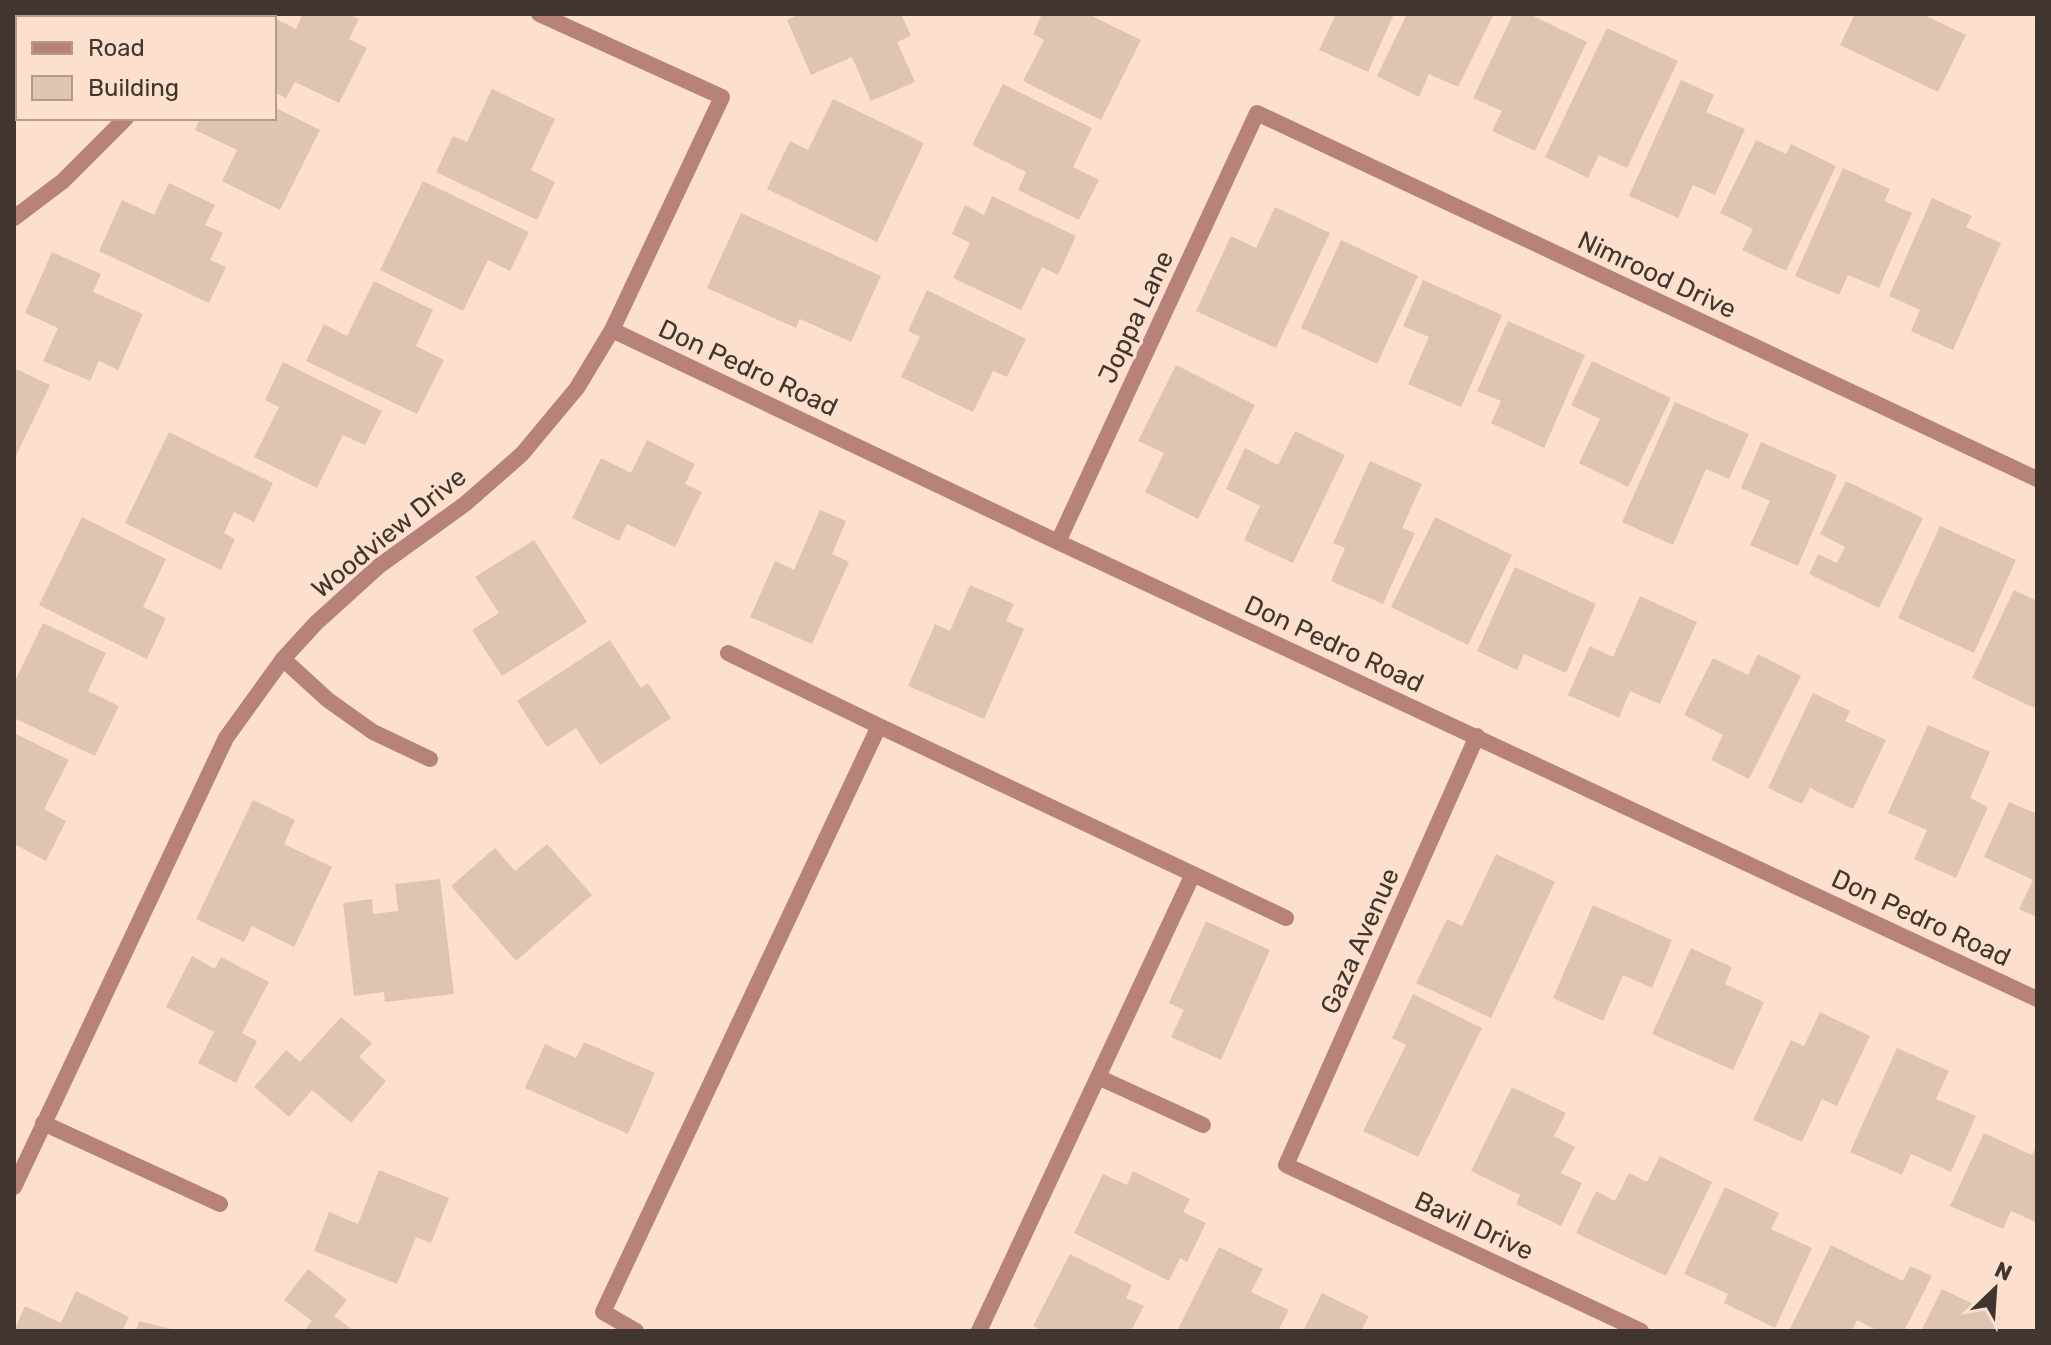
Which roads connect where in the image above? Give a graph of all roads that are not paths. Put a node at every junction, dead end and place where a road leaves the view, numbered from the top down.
1 (539, 14) edge
2 (1257, 113) joint
3 (124, 120) edge
4 (14, 218) edge
5 (612, 330) junction
6 (2037, 479) edge
7 (1058, 542) junction
8 (728, 653) dead end
9 (283, 659) junction
10 (879, 726) junction
11 (1477, 736) junction
12 (430, 759) dead end
13 (1193, 874) junction
14 (1286, 918) dead end
15 (2037, 999) edge
16 (1098, 1077) junction
17 (43, 1123) junction
18 (1203, 1125) dead end
19 (1286, 1165) joint
20 (14, 1187) edge
21 (220, 1204) dead end
22 (636, 1331) edge
23 (979, 1331) edge
24 (1641, 1331) edge

1 - 5 street, Woodview Drive
2 - 6 street, Nimrood Drive
2 - 7 street, Joppa Lane
3 - 4 street
5 - 7 street, Don Pedro Road
5 - 9 street, Woodview Drive
7 - 11 street, Don Pedro Road
8 - 10 street
9 - 12 street
9 - 17 street, Woodview Drive
10 - 13 street
10 - 22 street
11 - 15 street, Don Pedro Road
11 - 19 street, Gaza Avenue
13 - 14 street
13 - 16 street
16 - 18 street
16 - 23 street
17 - 20 street, Woodview Drive
17 - 21 street
19 - 24 street, Bavil Drive

